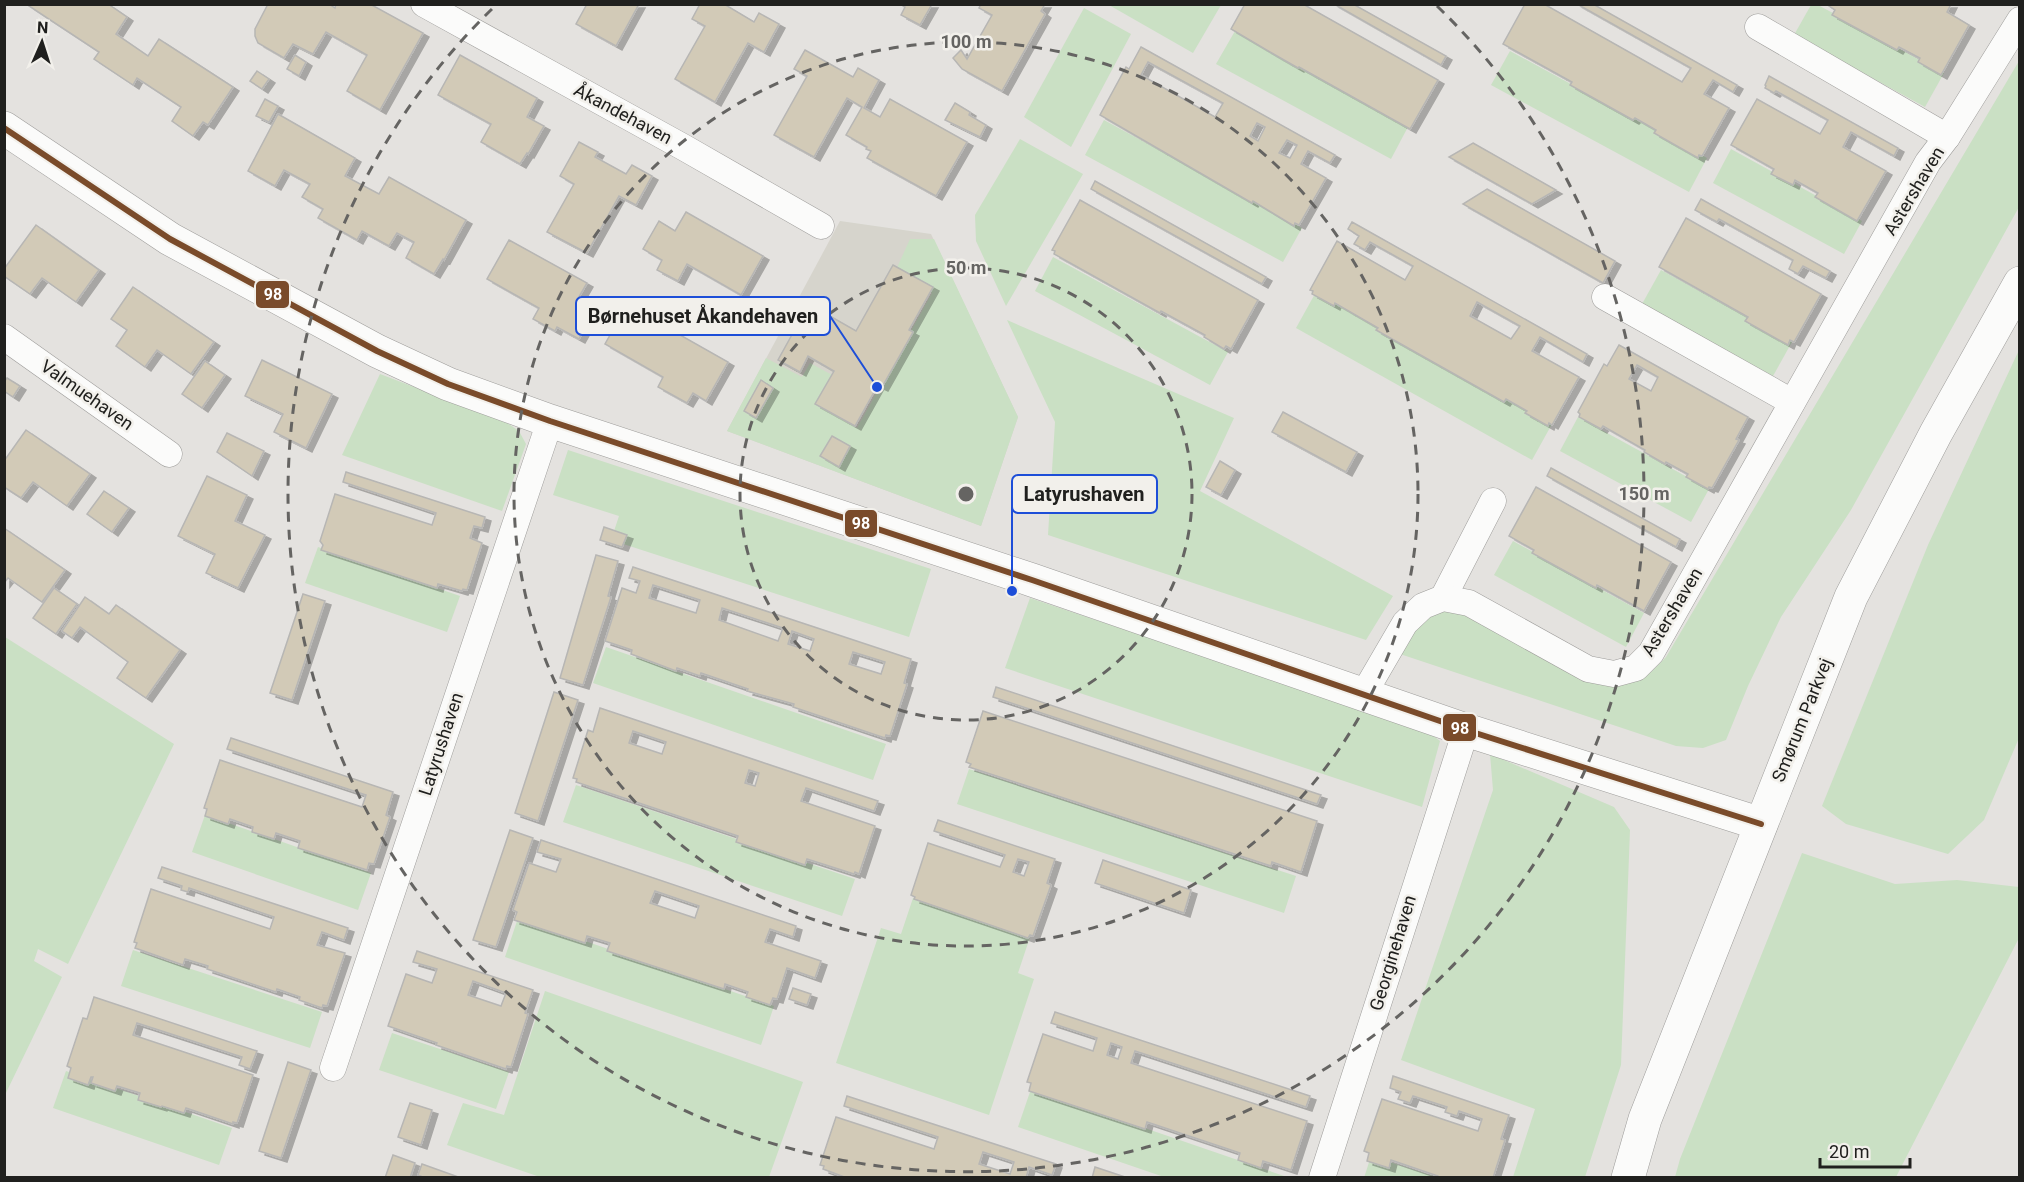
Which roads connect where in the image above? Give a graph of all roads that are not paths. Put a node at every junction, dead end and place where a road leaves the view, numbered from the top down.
1 (424, 4) edge
2 (2019, 20) edge
3 (1758, 27) dead end
4 (4, 128) edge
5 (1947, 137) junction
6 (821, 226) dead end
7 (2019, 283) edge
8 (1605, 297) dead end
9 (4, 337) edge
10 (1792, 402) junction
11 (550, 421) junction
12 (169, 454) dead end
13 (1493, 501) dead end
14 (1443, 598) junction
15 (1363, 695) junction
16 (1466, 730) junction
17 (1761, 824) junction
18 (333, 1068) dead end
19 (1322, 1178) edge
20 (1628, 1178) edge

1 - 6 street, Åkandehaven
2 - 5 street, Astershaven
3 - 5 street, Astershaven
4 - 11 street
5 - 10 street, Astershaven
7 - 17 street, Smørum Parkvej
8 - 10 street
9 - 12 street, Valmuehaven
10 - 14 street, Astershaven
11 - 15 street
11 - 18 street, Latyrushaven
13 - 14 street
14 - 15 street
15 - 16 street
16 - 17 street
16 - 19 street, Georginehaven
17 - 20 street, Smørum Parkvej

